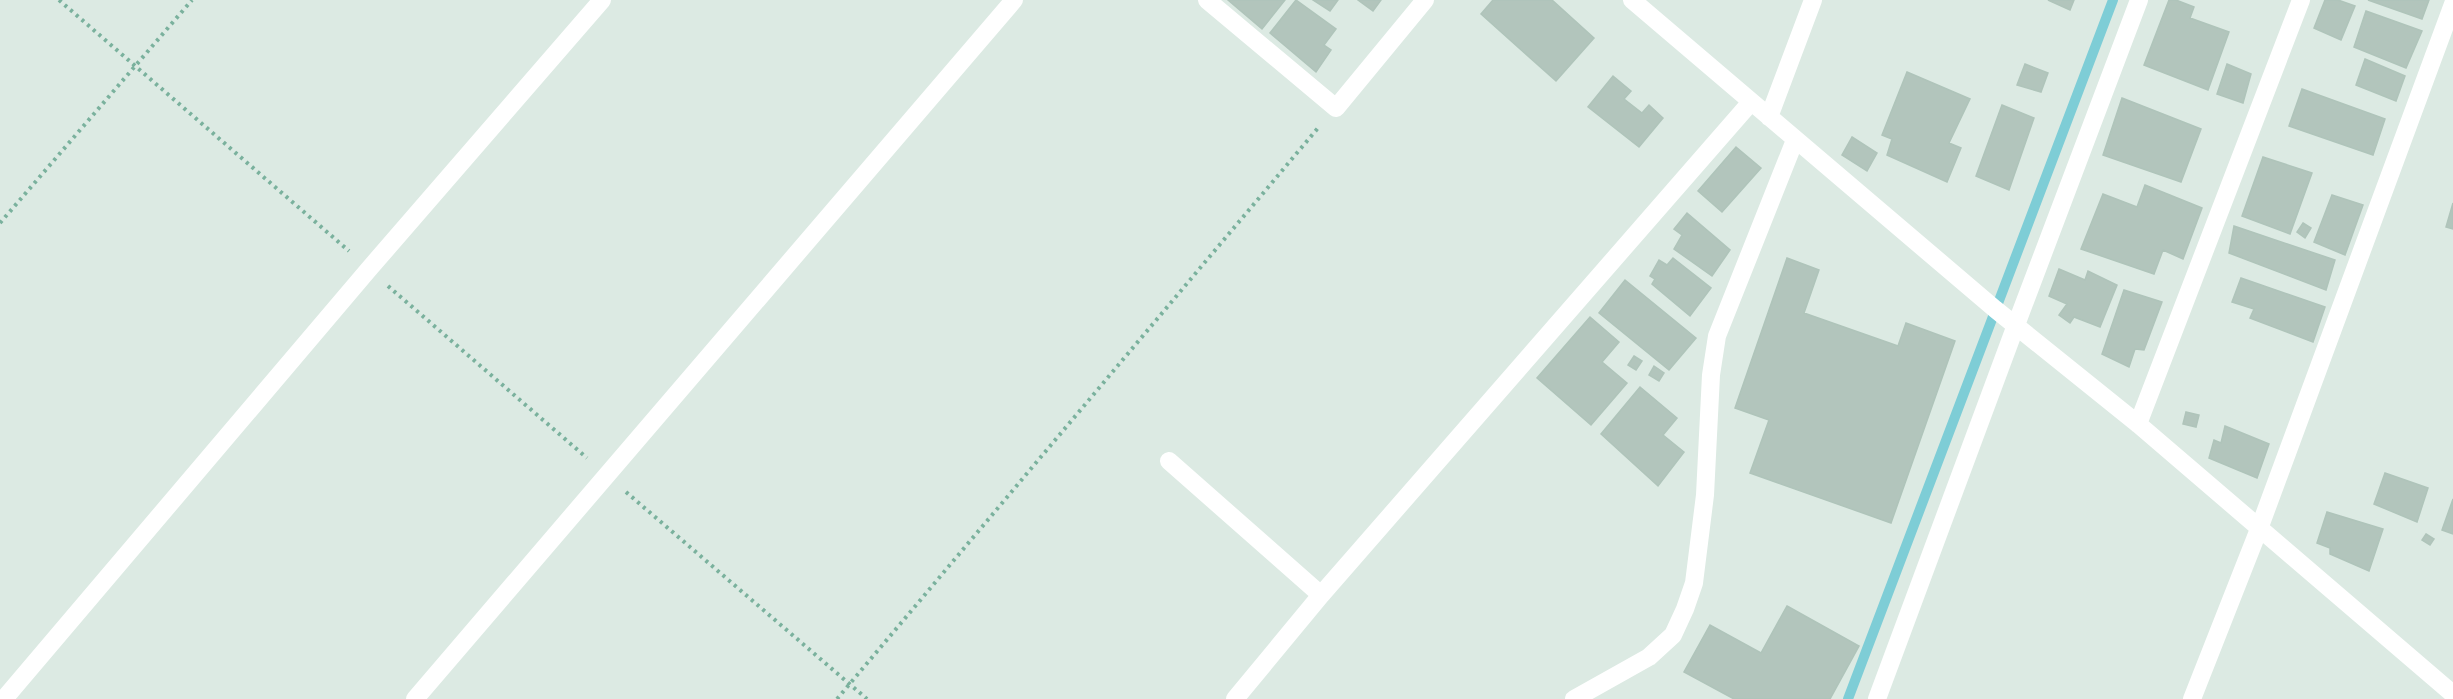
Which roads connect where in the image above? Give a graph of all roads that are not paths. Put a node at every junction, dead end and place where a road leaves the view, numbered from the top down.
1 (602, 0) edge
2 (1014, 0) edge
3 (1207, 0) edge
4 (1425, 0) edge
5 (1632, 0) edge
6 (1814, 0) edge
7 (2139, 0) edge
8 (2301, 0) edge
9 (2453, 4) edge
10 (1751, 102) junction
11 (1769, 117) junction
12 (1795, 140) junction
13 (2016, 325) junction
14 (2138, 424) junction
15 (1169, 461) dead end
16 (2259, 529) junction
17 (1321, 595) junction
18 (2453, 694) edge
19 (4, 699) edge
20 (415, 699) edge
21 (1235, 699) edge
22 (1574, 699) edge
23 (1877, 699) edge
24 (2192, 699) edge

1 - 19 street
2 - 20 street
3 - 4 street
5 - 10 street
6 - 11 street
7 - 13 street
8 - 14 street
9 - 16 street
10 - 11 street
10 - 17 street
11 - 12 street
12 - 13 street
12 - 22 street
13 - 14 street
13 - 23 street
14 - 16 street
15 - 17 street
16 - 18 street
16 - 24 street
17 - 21 street

